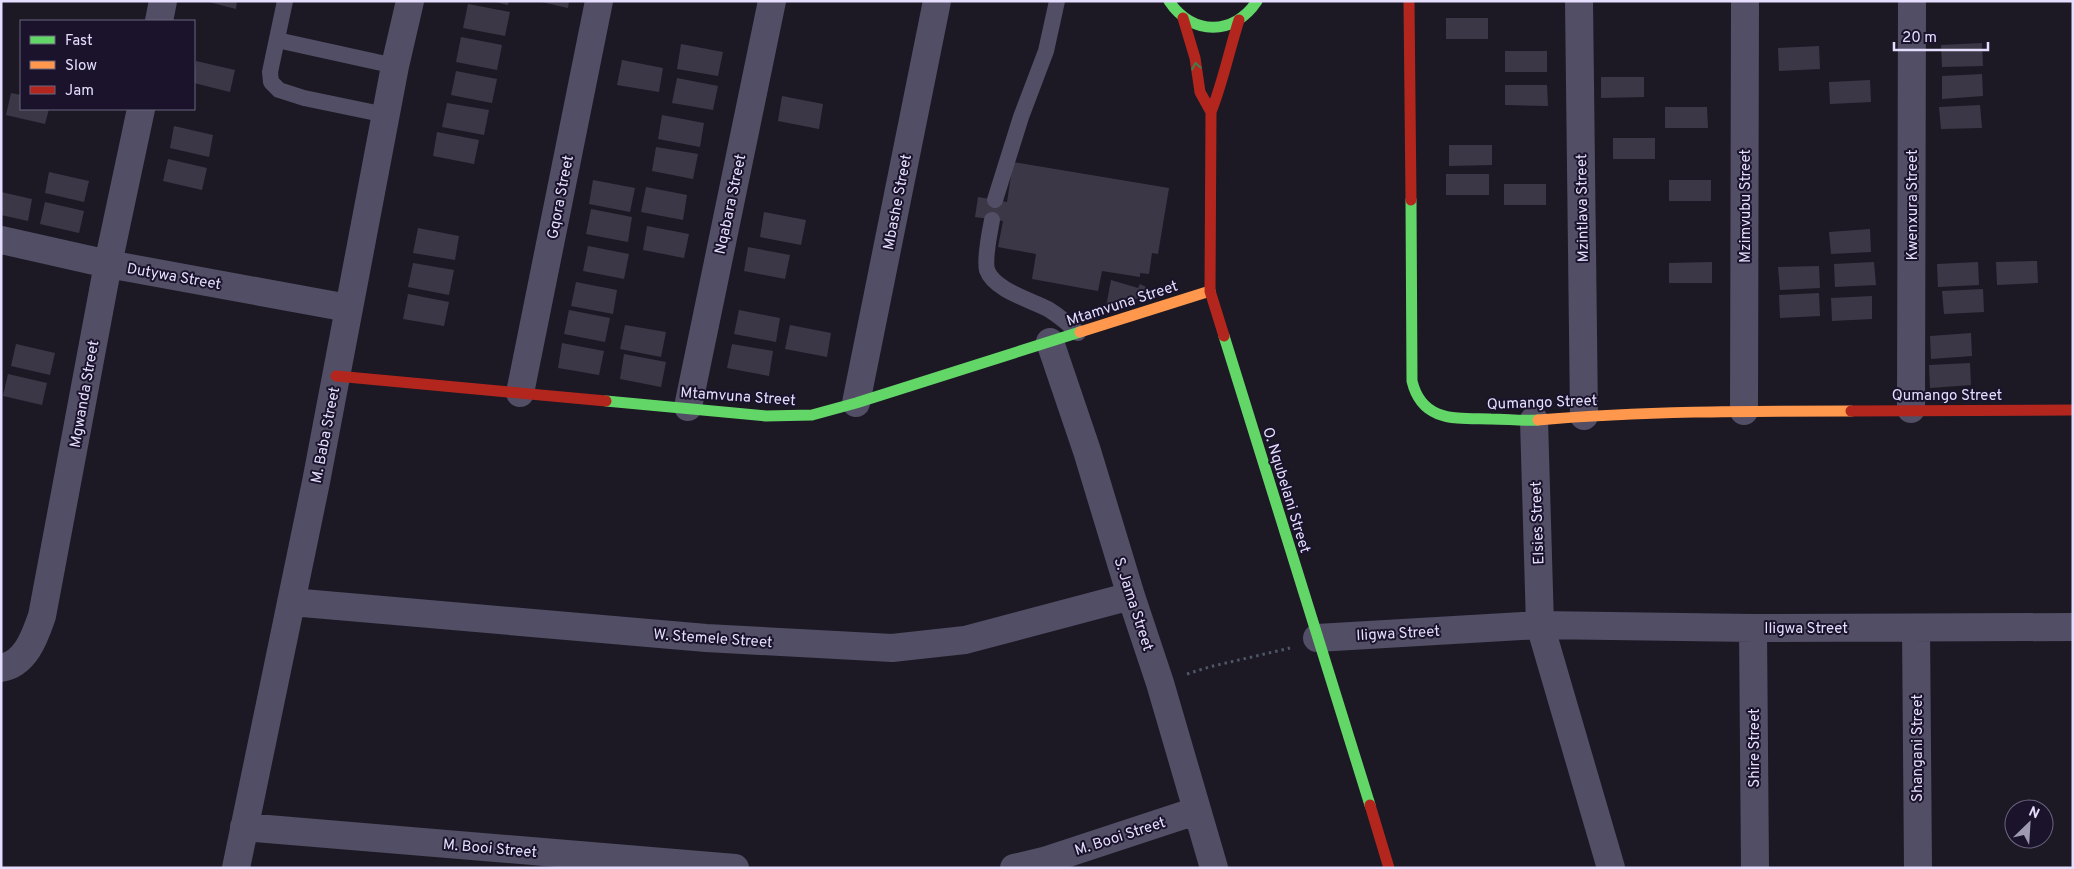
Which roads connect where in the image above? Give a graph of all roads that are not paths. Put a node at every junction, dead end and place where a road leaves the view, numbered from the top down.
1 (163, 1) edge
2 (285, 1) edge
3 (410, 1) edge
4 (599, 1) edge
5 (772, 1) edge
6 (938, 1) edge
7 (1057, 1) edge
8 (1409, 1) edge
9 (1579, 1) edge
10 (1745, 1) edge
11 (1912, 1) edge
12 (1171, 7) edge
13 (1254, 7) edge
14 (159, 20) edge
15 (277, 40) junction
16 (395, 66) junction
17 (141, 110) edge
18 (1210, 112) junction
19 (386, 115) junction
20 (996, 200) dead end
21 (992, 220) dead end
22 (1, 240) edge
23 (108, 264) junction
24 (1210, 291) junction
25 (348, 308) junction
26 (1078, 333) junction
27 (1050, 342) junction
28 (336, 376) junction
29 (520, 393) junction
30 (856, 403) junction
31 (688, 407) junction
32 (1911, 409) junction
33 (2073, 410) edge
34 (1744, 411) junction
35 (1584, 416) junction
36 (1534, 420) junction
37 (1131, 596) junction
38 (291, 602) junction
39 (1540, 625) junction
40 (2073, 626) edge
41 (1753, 628) junction
42 (1916, 628) junction
43 (1317, 638) junction
44 (4, 668) edge
45 (1196, 811) junction
46 (244, 827) junction
47 (236, 868) edge
48 (735, 868) edge
49 (1014, 868) edge
50 (1214, 868) edge
51 (1389, 868) edge
52 (1611, 868) edge
53 (1755, 868) edge
54 (1918, 868) edge

1 - 14 street
2 - 15 lane
3 - 16 street, M. Baba Street
4 - 29 street, Gqora Street
5 - 31 street, Nqabara Street
6 - 30 street, Mbashe Street
7 - 20 lane
8 - 36 street, Qumango Street
9 - 35 street, Mzintlava Street
10 - 34 street, Mzimvubu Street
11 - 32 street, Kwenxura Street
12 - 13 street
18 -> 12 street, O. Nqubelani Street
13 - 18 street, O. Nqubelani Street
15 - 16 lane
15 - 19 lane
16 - 19 street, M. Baba Street
17 - 23 street, Mgwanda Street
18 - 24 street, O. Nqubelani Street
19 - 25 street, M. Baba Street
21 - 26 lane
22 - 23 street, Dutywa Street
23 - 25 street, Dutywa Street
23 - 44 street, Mgwanda Street
24 - 26 street, Mtamvuna Street
24 - 43 street, O. Nqubelani Street
25 - 28 street, M. Baba Street
26 - 27 street, Mtamvuna Street
27 - 30 street, Mtamvuna Street
27 - 37 street, S. Jama Street
28 - 29 street, Mtamvuna Street
28 - 38 street, M. Baba Street
29 - 31 street, Mtamvuna Street
30 - 31 street, Mtamvuna Street
32 - 33 street, Qumango Street
32 - 34 street, Qumango Street
34 - 35 street, Qumango Street
35 - 36 street, Qumango Street
36 - 39 street, Elsies Street
37 - 38 street, W. Stemele Street
37 - 45 street, S. Jama Street
38 - 46 street, M. Baba Street
39 - 41 street, Iligwa Street
39 - 43 street, Iligwa Street
39 - 52 street
40 - 42 street, Iligwa Street
41 - 42 street, Iligwa Street
41 - 53 street, Shire Street
42 - 54 street, Shangani Street
43 - 51 street, O. Nqubelani Street
45 - 49 street, M. Booi Street
45 - 50 street, S. Jama Street
46 - 47 street, M. Baba Street
46 - 48 street, M. Booi Street

